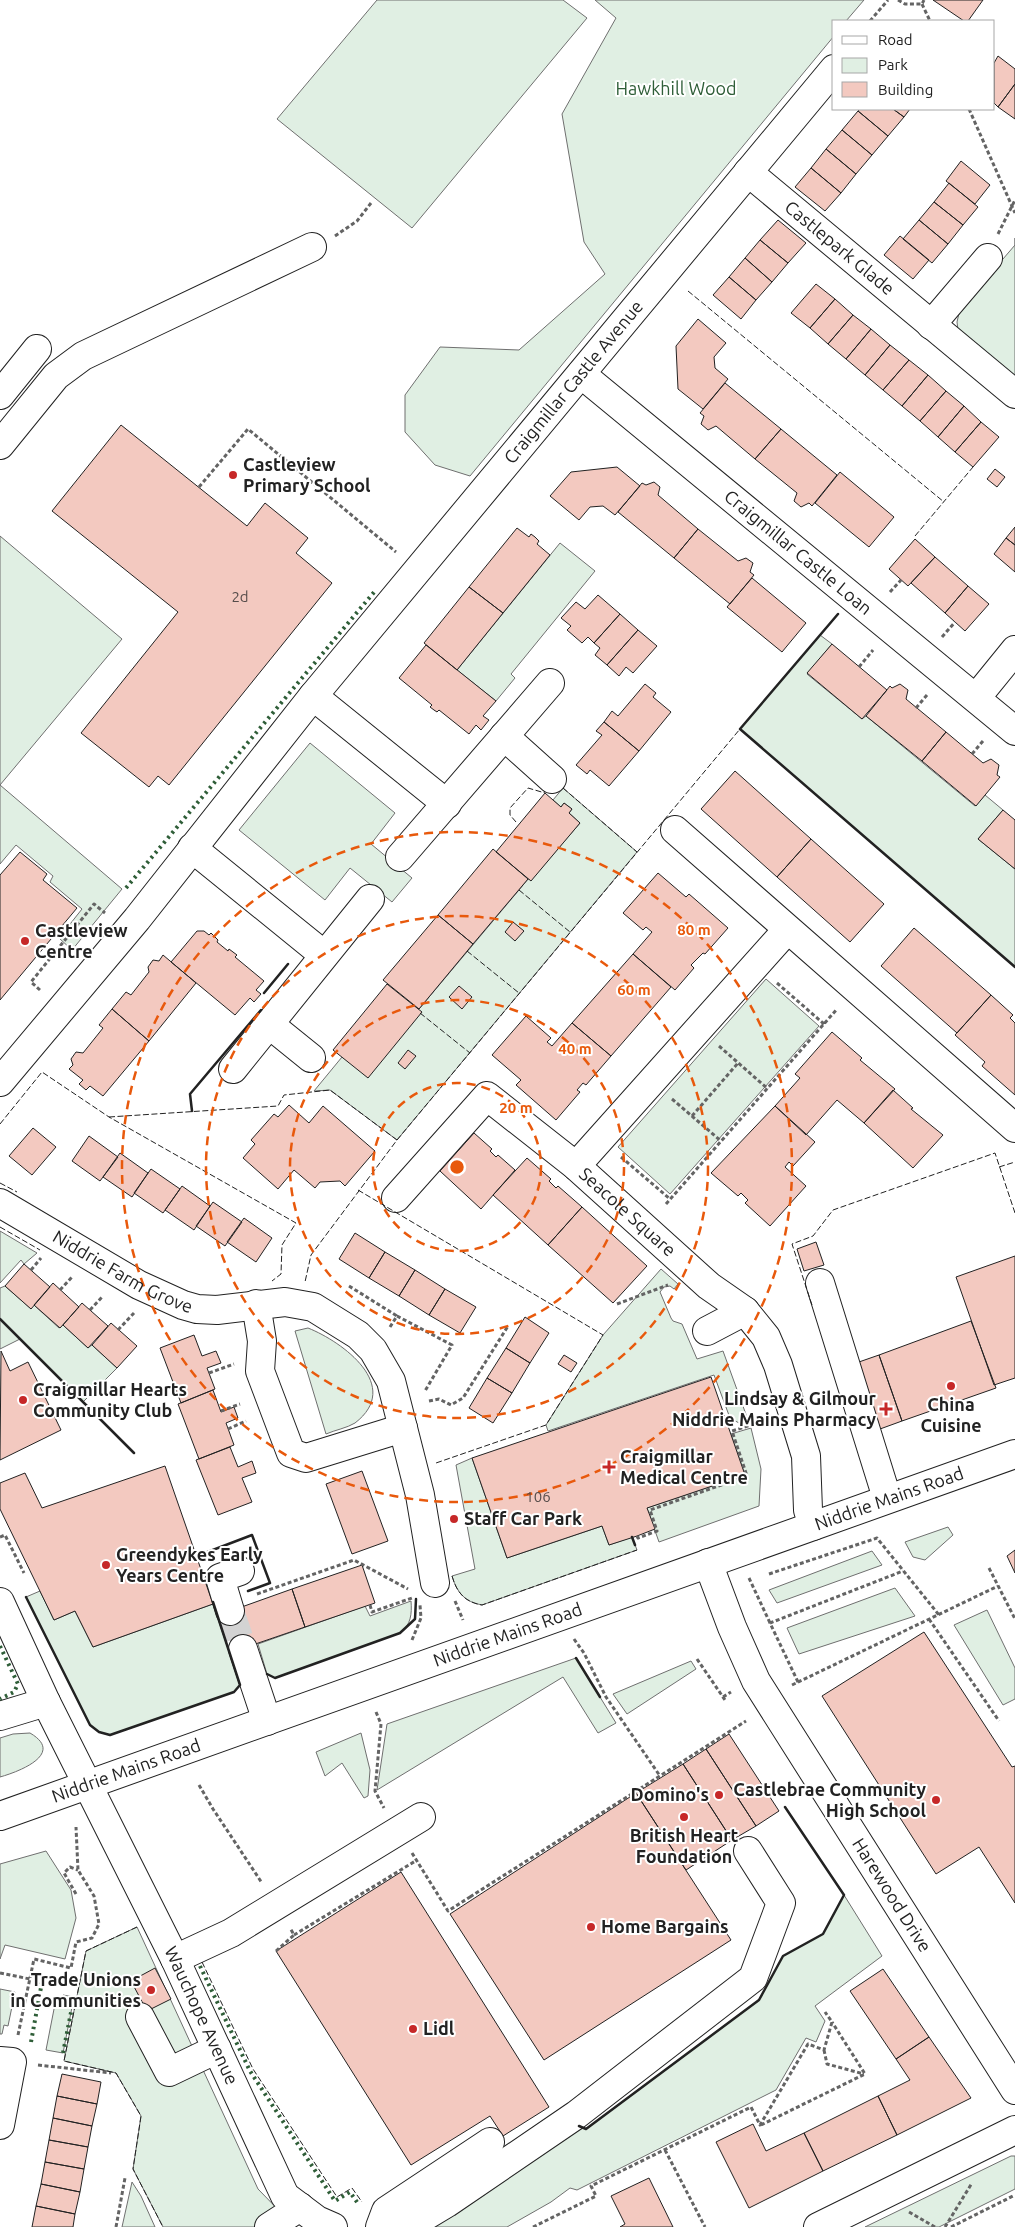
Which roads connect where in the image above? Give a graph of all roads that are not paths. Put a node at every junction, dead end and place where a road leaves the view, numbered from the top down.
1 (832, 71) edge
2 (748, 172) junction
3 (312, 247) road end
4 (988, 258) road end
5 (931, 325) junction
6 (37, 349) dead end
7 (581, 374) junction
8 (1015, 394) edge
9 (0, 395) edge
10 (0, 445) edge
11 (1015, 650) edge
12 (550, 683) dead end
13 (313, 696) junction
14 (976, 698) junction
15 (1015, 730) edge
16 (504, 736) junction
17 (552, 779) dead end
18 (447, 804) junction
19 (676, 830) dead end
20 (192, 848) junction
21 (400, 858) dead end
22 (370, 899) dead end
23 (787, 930) junction
24 (324, 955) junction
25 (269, 1024) junction
26 (311, 1058) dead end
27 (233, 1070) dead end
28 (0, 1082) edge
29 (1015, 1128) edge
30 (576, 1166) junction
31 (396, 1198) dead end
32 (0, 1203) edge
33 (820, 1283) dead end
34 (256, 1304) junction
35 (745, 1311) junction
36 (707, 1331) dead end
37 (403, 1428) junction
38 (1015, 1454) edge
39 (888, 1498) junction
40 (813, 1526) junction
41 (240, 1571) dead end
42 (712, 1574) junction
43 (427, 1589) road end
44 (0, 1602) edge
45 (229, 1607) tunnel mouth
46 (243, 1649) tunnel mouth
47 (46, 1702) junction
48 (0, 1716) edge
49 (267, 1721) junction
50 (89, 1786) junction
51 (0, 1816) edge
52 (410, 1824) road end
53 (748, 1852) dead end
54 (175, 1959) junction
55 (140, 2017) dead end
56 (217, 2049) junction
57 (6, 2061) edge
58 (1015, 2090) edge
59 (0, 2125) edge
60 (1015, 2130) edge
61 (490, 2142) dead end
62 (300, 2207) junction
63 (269, 2227) edge
64 (333, 2227) edge
65 (380, 2227) edge
66 (407, 2227) edge
67 (818, 2227) edge

1 - 2 street, Craigmillar Castle Avenue
2 - 5 street, Castlepark Glade
2 - 7 street, Craigmillar Castle Avenue
3 - 10 street
4 - 5 street
5 - 8 street, Castlepark Glade
6 - 9 street
7 - 13 street, Craigmillar Castle Avenue
7 - 14 street, Craigmillar Castle Loan
11 - 14 street
12 - 16 street
13 - 18 street
13 - 20 street, Craigmillar Castle Avenue
14 - 15 street, Craigmillar Castle Loan
16 - 17 street
16 - 18 street
18 - 21 street
19 - 23 street
20 - 24 street
20 - 28 street, Craigmillar Castle Avenue
22 - 24 street
23 - 29 street
23 - 30 street, Seacole Square
24 - 25 street
25 - 26 street
25 - 27 street
30 - 31 street
30 - 35 street, Seacole Square
32 - 34 street, Niddrie Farm Grove
33 - 39 street
34 - 37 street, Niddrie Farm Grove
34 - 37 street
35 - 36 street
35 - 40 street, Seacole Square
37 - 43 street, Niddrie Farm Grove
38 - 39 street, Niddrie Mains Road
39 - 40 street, Niddrie Mains Road
40 - 42 street, Niddrie Mains Road
41 - 45 street
42 - 49 street, Niddrie Mains Road
42 - 58 street, Harewood Drive
44 - 47 street
46 - 49 street
47 - 48 street
47 - 50 street
49 - 50 street, Niddrie Mains Road
50 - 51 street, Niddrie Mains Road
50 - 54 street, Wauchope Avenue
52 - 54 street
53 - 66 street
54 - 56 street, Wauchope Avenue
55 - 56 street
56 - 62 street, Wauchope Avenue
57 - 59 street
60 - 67 street
61 - 65 street
62 - 63 street
62 - 64 street, Wauchope Avenue

